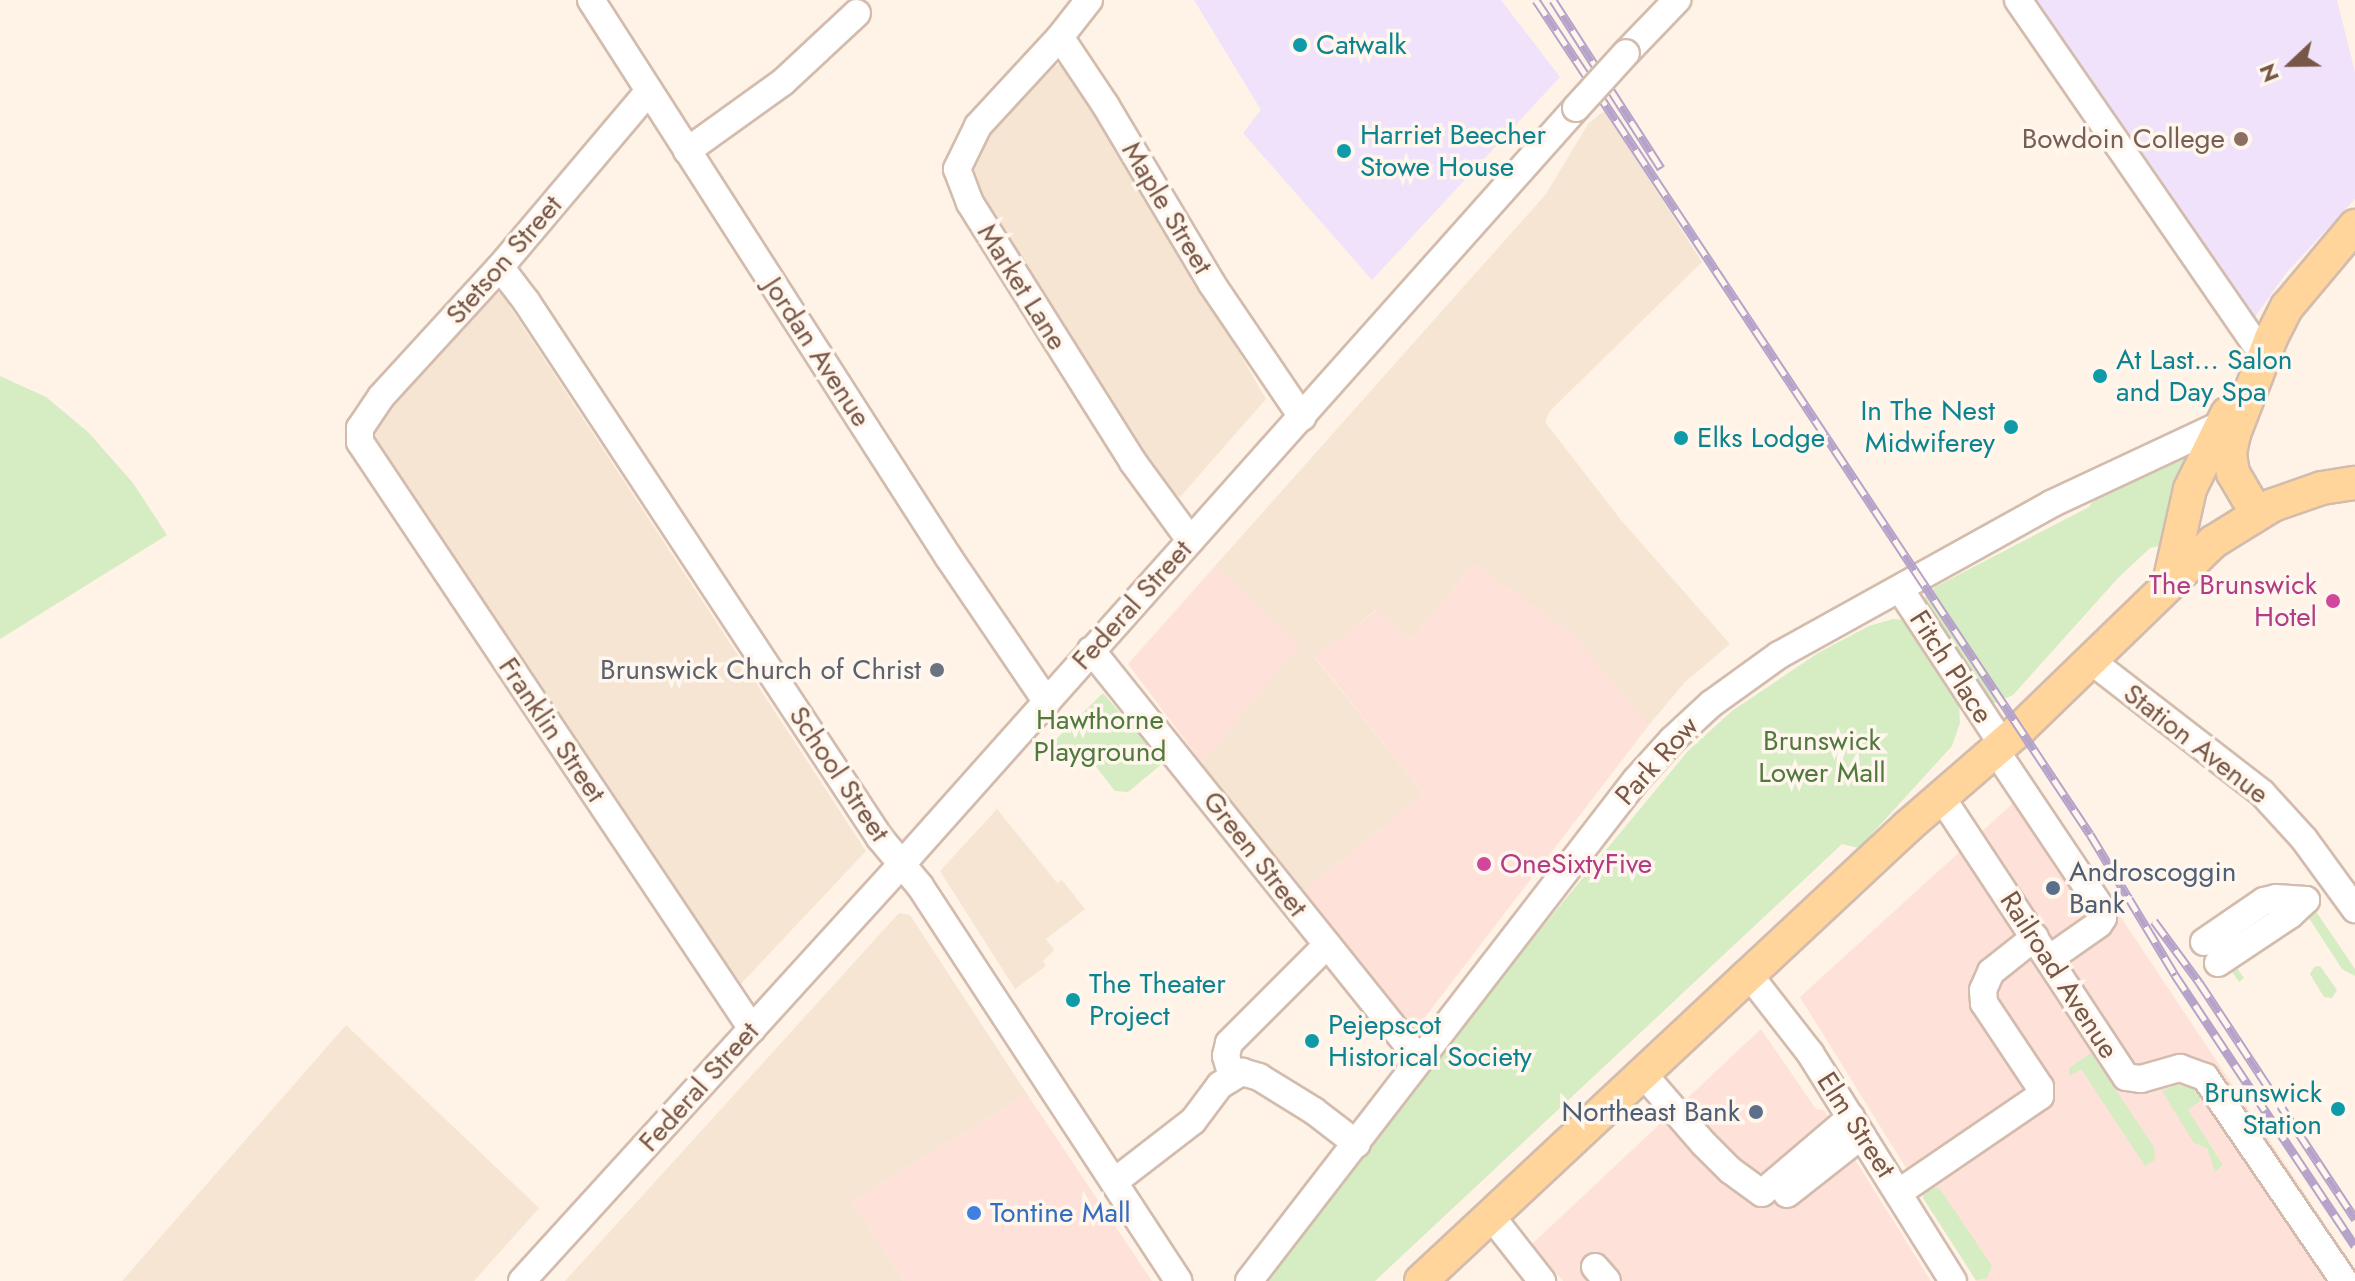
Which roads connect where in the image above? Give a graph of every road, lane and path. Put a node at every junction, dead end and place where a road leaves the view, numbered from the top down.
1 (591, 0) edge
2 (1089, 0) edge
3 (1677, 0) edge
4 (2018, 0) edge
5 (857, 13) dead end
6 (1060, 37) junction
7 (648, 92) junction
8 (687, 151) junction
9 (2355, 226) edge
10 (500, 267) junction
11 (2264, 357) junction
12 (1302, 417) junction
13 (2220, 425) junction
14 (360, 428) joint
15 (2353, 485) edge
16 (2257, 514) junction
17 (1190, 540) junction
18 (2169, 583) junction
19 (1900, 589) junction
20 (1091, 650) junction
21 (2090, 660) junction
22 (1047, 702) junction
23 (1999, 748) junction
24 (1942, 798) junction
25 (902, 864) junction
26 (2298, 899) dead end
27 (2355, 909) edge
28 (2035, 937) junction
29 (1327, 945) junction
30 (2211, 952) dead end
31 (2049, 959) junction
32 (1741, 984) junction
33 (752, 1029) junction
34 (1419, 1059) junction
35 (1644, 1075) junction
36 (1232, 1077) junction
37 (1857, 1126) junction
38 (1357, 1144) junction
39 (1114, 1182) junction
40 (1898, 1193) junction
41 (1775, 1204) dead end
42 (1491, 1216) junction
43 (522, 1281) edge
44 (1178, 1281) edge
45 (1249, 1281) edge
46 (1421, 1281) edge
47 (1542, 1281) edge
48 (1953, 1281) edge
49 (2344, 1281) edge

1 - 7 street, Jordan Avenue
2 - 6 street
3 - 12 street, Federal Street, bridge
4 - 11 street
5 - 8 street
6 - 12 street, Maple Street
6 - 17 street, Market Lane
7 - 8 street, Jordan Avenue
7 - 10 street, Stetson Street
8 - 22 street, Jordan Avenue
9 - 11 main road
10 - 14 street, Stetson Street
10 - 25 street, School Street
11 - 13 main road
11 - 16 main road
12 - 17 street, Federal Street
13 - 18 main road
13 - 19 street, Park Row
14 - 33 street, Franklin Street
15 - 16 main road
16 - 18 main road
17 - 20 street, Federal Street
18 - 21 main road
19 - 23 street, Fitch Place
19 - 34 street, Park Row
20 - 22 street, Federal Street
20 - 29 street, Green Street
21 - 23 main road
21 - 27 street, Station Avenue
22 - 25 street, Federal Street
23 - 24 main road
23 - 31 street, Fitch Place
24 - 28 street, Railroad Avenue
24 - 32 main road
25 - 33 street, Federal Street
25 - 39 street, School Street
26 - 30 street
28 - 31 street, Railroad Avenue
28 - 40 street
29 - 34 street, Green Street
29 - 36 street
31 - 49 street, Railroad Avenue
32 - 35 main road
32 - 37 street, Elm Street
33 - 43 street, Federal Street
34 - 38 street, Park Row
35 - 37 street
35 - 42 main road
36 - 38 street
36 - 39 street
37 - 40 street, Elm Street
37 - 41 street
38 - 45 street, Park Row
39 - 44 street, School Street
40 - 48 street, Elm Street
42 - 46 main road
42 - 47 street

